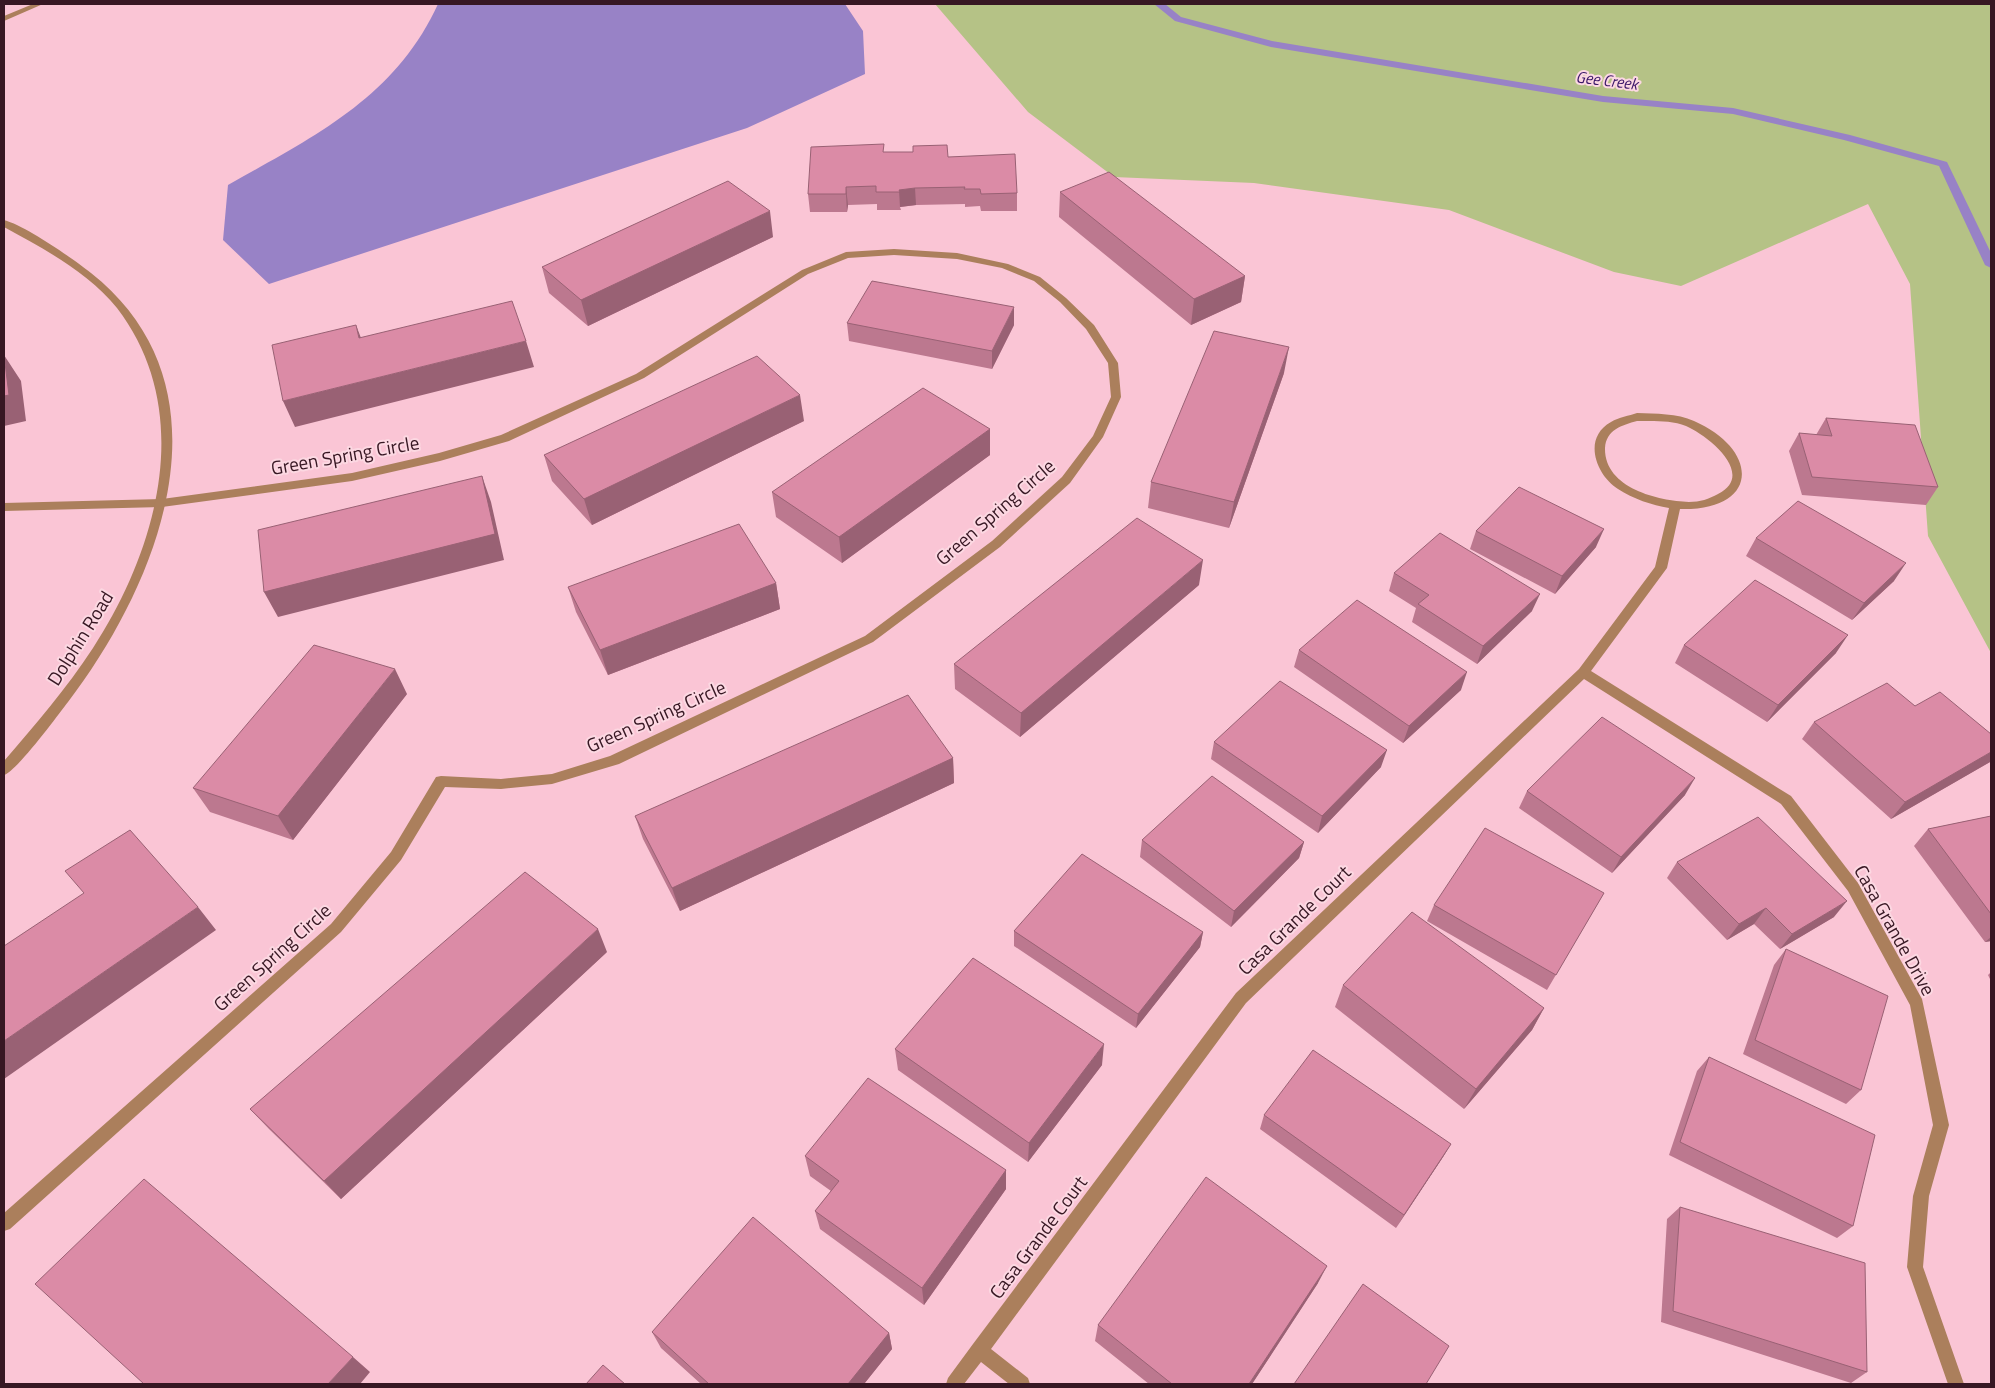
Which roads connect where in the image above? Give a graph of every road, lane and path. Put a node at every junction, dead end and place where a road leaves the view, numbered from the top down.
1 (39, 4) edge
2 (4, 19) edge
3 (4, 223) edge
4 (162, 504) junction
5 (1675, 507) junction
6 (4, 508) edge
7 (1583, 672) junction
8 (4, 770) edge
9 (4, 1222) edge
10 (979, 1350) junction
11 (954, 1384) edge
12 (1022, 1384) edge
13 (1956, 1384) edge

1 - 2 street
3 - 4 street, Dolphin Road
4 - 6 street, Green Spring Circle
4 - 8 street, Dolphin Road
4 - 9 street, Green Spring Circle
5 - 5 street
5 - 7 street, Casa Grande Court
7 - 10 street, Casa Grande Court
7 - 13 street, Casa Grande Drive
10 - 11 street, Casa Grande Court
10 - 12 street

